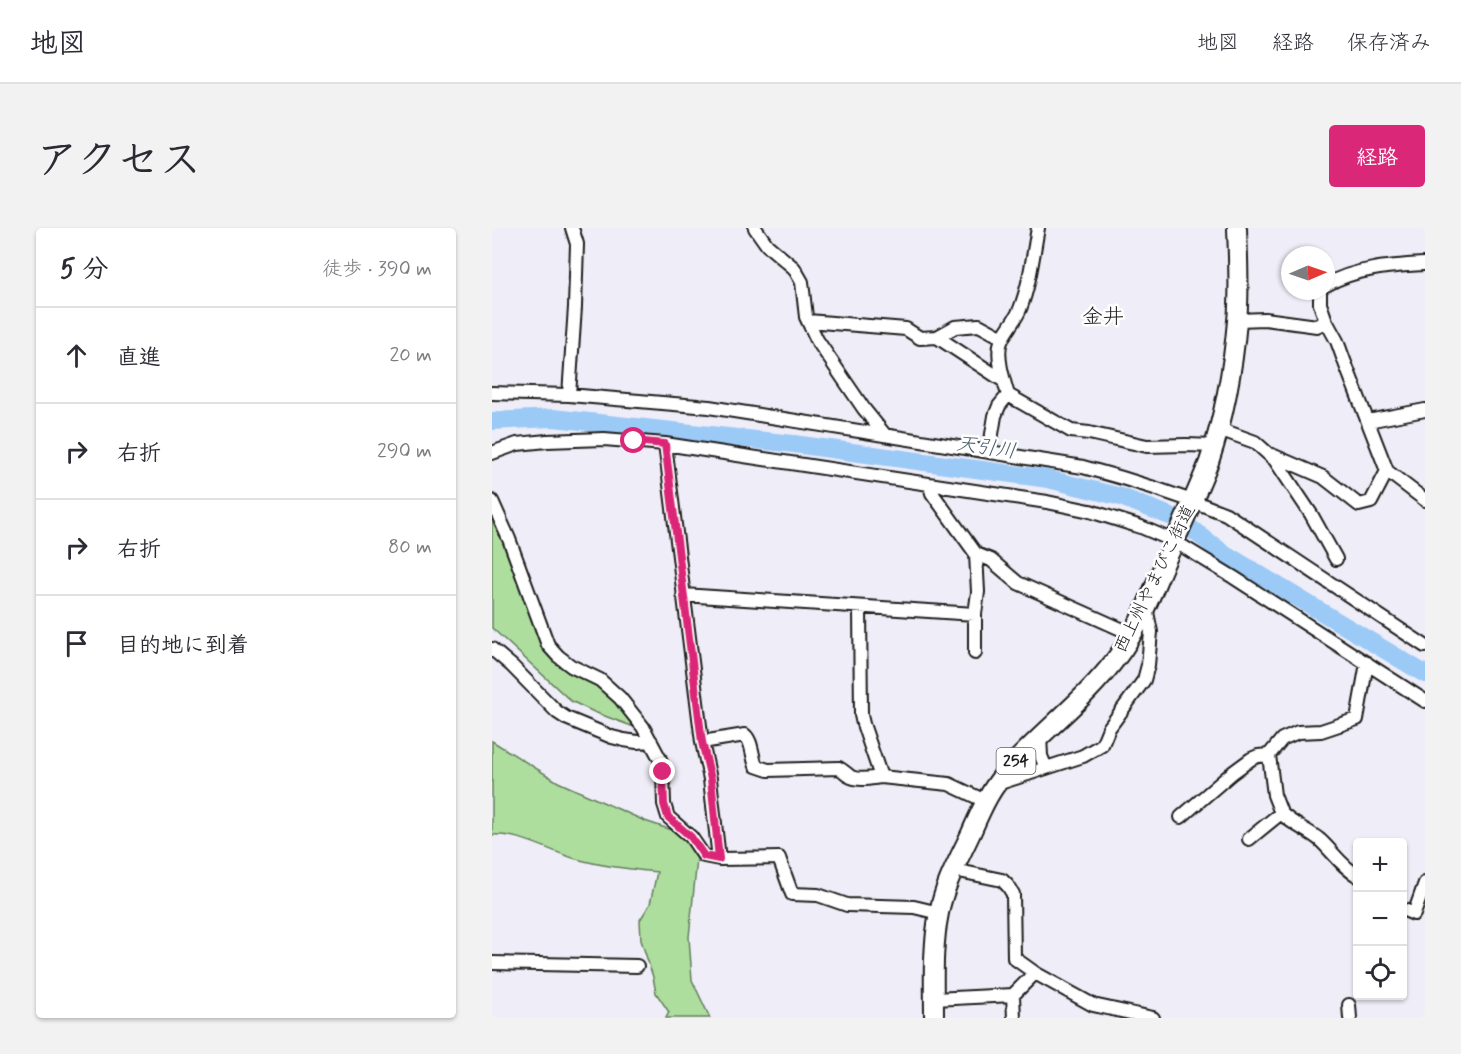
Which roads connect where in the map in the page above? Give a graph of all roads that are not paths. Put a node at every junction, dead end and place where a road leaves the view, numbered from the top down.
1 (572, 228) edge
2 (755, 228) edge
3 (1038, 228) edge
4 (1237, 228) edge
5 (1425, 264) edge
6 (1335, 282) edge
7 (1320, 300) edge
8 (1238, 320) junction
9 (808, 321) junction
10 (1326, 321) junction
11 (937, 338) junction
12 (1003, 338) junction
13 (1004, 381) junction
14 (492, 393) edge
15 (568, 395) junction
16 (1008, 395) junction
17 (1425, 410) edge
18 (1368, 422) junction
19 (1218, 429) junction
20 (885, 435) junction
21 (665, 444) junction
22 (1214, 447) junction
23 (989, 452) junction
24 (1267, 452) junction
25 (492, 453) edge
26 (1387, 471) junction
27 (930, 485) junction
28 (1425, 500) edge
29 (492, 501) edge
30 (1192, 503) junction
31 (1175, 540) junction
32 (976, 554) junction
33 (1336, 559) dead end
34 (683, 595) junction
35 (1146, 606) junction
36 (860, 608) junction
37 (975, 614) junction
38 (1132, 634) junction
39 (1425, 646) edge
40 (492, 650) edge
41 (975, 653) dead end
42 (1367, 663) junction
43 (1425, 701) edge
44 (1040, 736) junction
45 (651, 741) junction
46 (702, 742) junction
47 (1269, 755) junction
48 (1046, 768) junction
49 (881, 777) junction
50 (996, 784) junction
51 (985, 801) junction
52 (1281, 813) junction
53 (1182, 817) dead end
54 (1249, 839) dead end
55 (719, 859) junction
56 (954, 870) junction
57 (1353, 872) edge
58 (1425, 883) edge
59 (1407, 911) edge
60 (939, 913) junction
61 (492, 963) edge
62 (637, 966) dead end
63 (1035, 974) junction
64 (1013, 995) junction
65 (934, 999) junction
66 (934, 1018) edge
67 (1014, 1018) edge
68 (1153, 1018) edge

1 - 15 street
2 - 9 street
3 - 12 street
4 - 8 highway, 西上州やまびこ街道 / 254
5 - 6 street
7 - 10 street
8 - 10 street
8 - 19 highway, 西上州やまびこ街道 / 254
9 - 11 street
9 - 20 street
10 - 18 street
11 - 12 street
11 - 13 street
12 - 13 street
13 - 16 street
14 - 15 street
15 - 20 street
16 - 22 street
16 - 23 street
17 - 18 street
18 - 26 street
19 - 22 highway, 西上州やまびこ街道 / 254
19 - 24 street
20 - 23 street
21 - 25 street
21 - 27 street
21 - 34 street
22 - 30 highway, 西上州やまびこ街道 / 254
23 - 30 street
24 - 26 street
24 - 33 street
26 - 28 street
27 - 31 street
27 - 32 street
29 - 45 street
30 - 31 highway, 西上州やまびこ街道 / 254
30 - 39 street
31 - 35 highway, 西上州やまびこ街道 / 254
31 - 42 street
32 - 37 street
32 - 38 street
34 - 36 street
34 - 46 street
35 - 38 highway, 西上州やまびこ街道 / 254
35 - 48 street
36 - 37 street
36 - 49 street
37 - 41 street
38 - 44 highway, 西上州やまびこ街道 / 254
40 - 45 street
42 - 43 street
42 - 47 street
44 - 48 street
44 - 50 highway, 西上州やまびこ街道 / 254
45 - 55 street
46 - 49 street
46 - 55 street
47 - 52 street
47 - 53 street
48 - 50 street
49 - 51 street
50 - 51 highway, 西上州やまびこ街道 / 254
51 - 56 highway, 西上州やまびこ街道 / 254
52 - 54 street
52 - 57 street
55 - 60 street
56 - 60 highway, 西上州やまびこ街道 / 254
56 - 63 street
58 - 59 street
60 - 65 highway, 西上州やまびこ街道 / 254
61 - 62 street
63 - 64 street
63 - 68 street
64 - 65 street
64 - 67 street
65 - 66 highway, 西上州やまびこ街道 / 254

